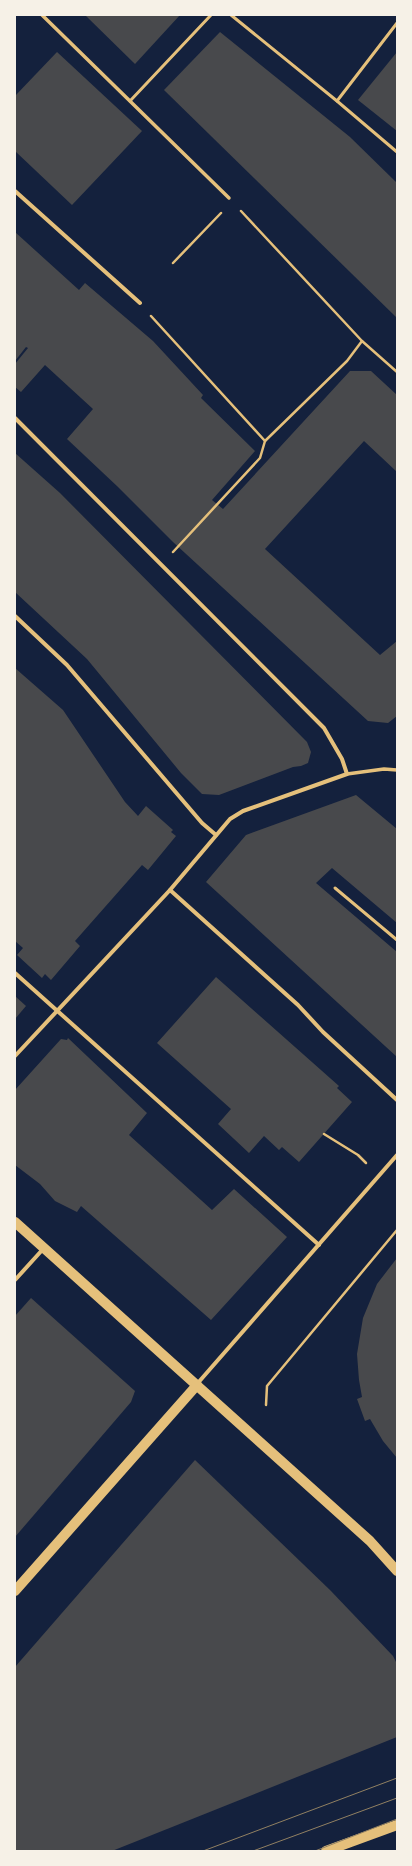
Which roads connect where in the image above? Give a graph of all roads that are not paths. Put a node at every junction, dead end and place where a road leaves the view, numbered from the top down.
1 (42, 15) edge
2 (211, 15) edge
3 (231, 15) edge
4 (397, 23) edge
5 (130, 101) junction
6 (337, 101) junction
7 (397, 152) edge
8 (15, 191) edge
9 (229, 198) road end
10 (140, 303) road end
11 (15, 418) edge
12 (15, 616) edge
13 (397, 770) edge
14 (347, 774) junction
15 (216, 835) junction
16 (335, 888) dead end
17 (170, 890) junction
18 (397, 940) edge
19 (15, 973) edge
20 (57, 1010) junction
21 (15, 1056) edge
22 (397, 1100) edge
23 (397, 1155) edge
24 (15, 1222) edge
25 (319, 1245) junction
26 (44, 1247) junction
27 (15, 1280) edge
28 (197, 1385) junction
29 (397, 1571) edge
30 (15, 1591) edge
31 (397, 1825) edge
32 (326, 1851) edge

1 - 5 street
2 - 5 lane
3 - 6 lane
4 - 6 lane
5 - 9 street
6 - 7 lane
8 - 10 street
11 - 14 street
12 - 15 street
13 - 14 street
14 - 15 street
15 - 17 street
16 - 18 lane
17 - 20 street
17 - 22 street
19 - 20 street
20 - 21 street
20 - 25 street
23 - 25 street
24 - 26 main road
25 - 28 street
26 - 27 street
26 - 28 main road
28 - 29 main road
28 - 30 main road
31 - 32 main road

